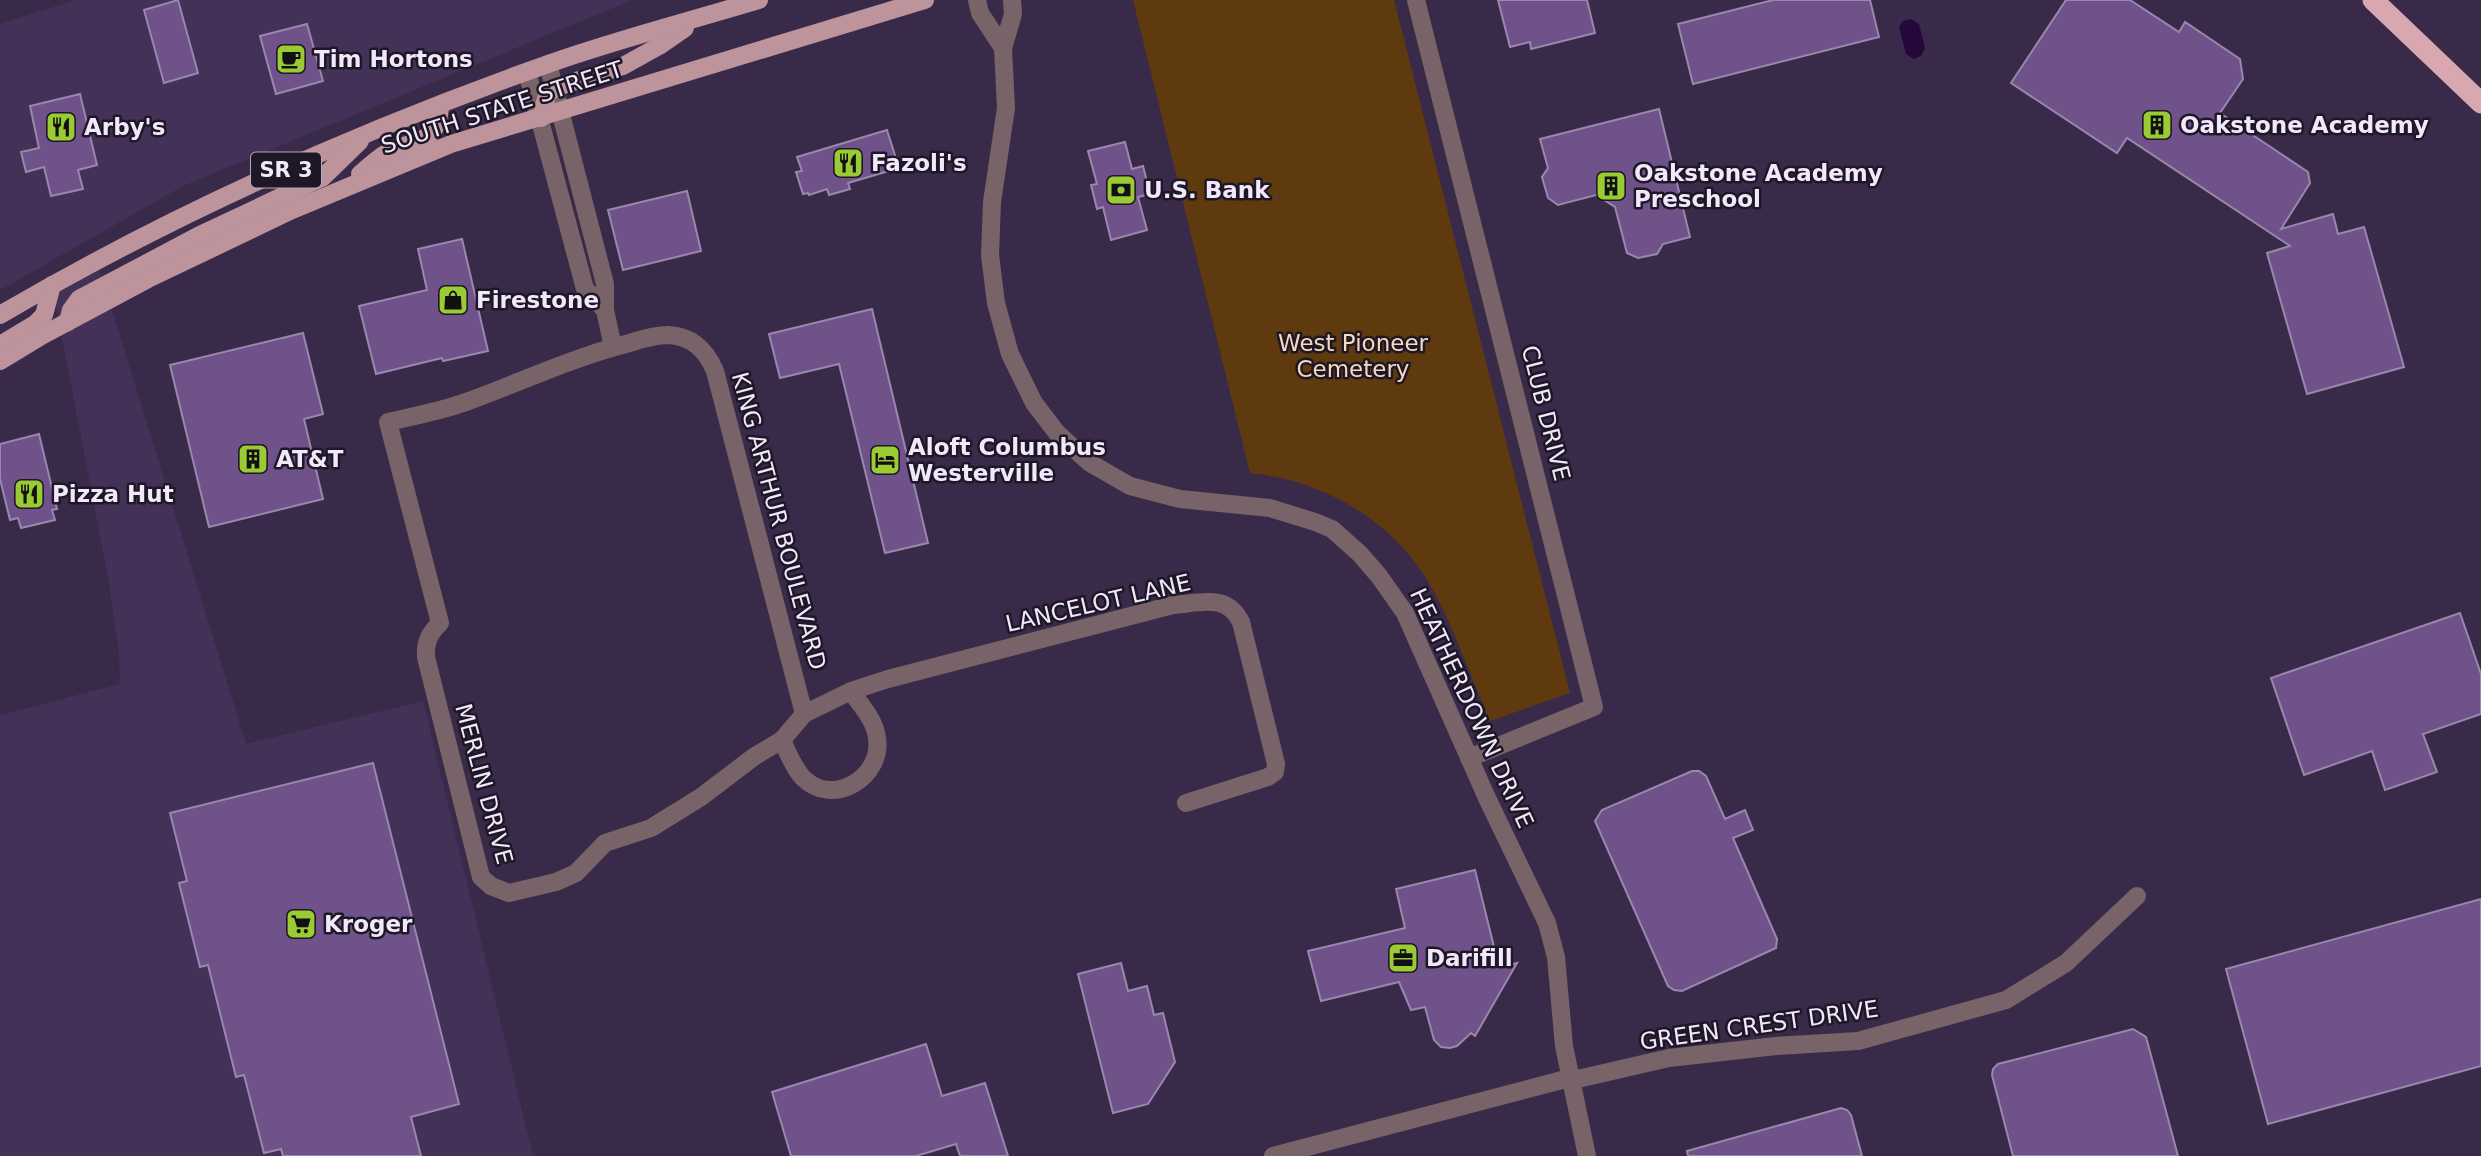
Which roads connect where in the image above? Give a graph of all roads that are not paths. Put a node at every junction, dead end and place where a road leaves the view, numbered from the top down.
1 (759, 0) edge
2 (925, 0) edge
3 (977, 0) edge
4 (1012, 0) edge
5 (1416, 0) edge
6 (2373, 0) edge
7 (702, 16) junction
8 (1003, 48) junction
9 (548, 64) junction
10 (527, 72) junction
11 (555, 88) junction
12 (2481, 103) edge
13 (440, 106) junction
14 (561, 111) junction
15 (541, 118) junction
16 (367, 134) junction
17 (341, 188) junction
18 (52, 285) junction
19 (605, 310) junction
20 (0, 315) edge
21 (68, 322) junction
22 (0, 345) edge
23 (613, 347) junction
24 (0, 361) edge
25 (426, 657) joint
26 (851, 691) junction
27 (804, 715) junction
28 (782, 740) junction
29 (1469, 758) junction
30 (1186, 803) dead end
31 (2137, 896) dead end
32 (1570, 1079) junction
33 (1273, 1156) edge
34 (1587, 1156) edge

1 - 7 main road, SOUTH STATE STREET / SR 3
2 - 14 main road, SOUTH STATE STREET / SR 3
3 - 8 street
4 - 8 street, HEATHERDOWN DRIVE
5 - 29 street, CLUB DRIVE
6 - 12 highway
7 - 9 main road, SOUTH STATE STREET / SR 3
7 - 11 main road
8 - 29 street, HEATHERDOWN DRIVE
9 - 10 main road, SOUTH STATE STREET / SR 3
9 - 11 street
10 - 13 main road, SOUTH STATE STREET / SR 3
10 - 15 street
11 - 14 street
11 - 15 main road
13 - 16 main road, SOUTH STATE STREET / SR 3
13 - 17 main road
14 - 15 main road, SOUTH STATE STREET / SR 3
14 - 19 street
15 - 17 main road, SOUTH STATE STREET / SR 3
15 - 19 street
16 - 18 main road, SOUTH STATE STREET / SR 3
16 - 21 main road
17 - 21 main road, SOUTH STATE STREET / SR 3
18 - 20 main road, SOUTH STATE STREET / SR 3
18 - 22 main road
19 - 23 street
21 - 24 main road, SOUTH STATE STREET / SR 3
23 - 25 street, KING ARTHUR BOULEVARD
23 - 27 street, KING ARTHUR BOULEVARD
25 - 28 street, MERLIN DRIVE
26 - 27 street, LANCELOT LANE
26 - 28 street
26 - 30 street, LANCELOT LANE
27 - 28 street, MERLIN DRIVE
29 - 32 street, HEATHERDOWN DRIVE
31 - 32 street, GREEN CREST DRIVE
32 - 33 street, GREEN CREST DRIVE
32 - 34 street, HEATHERDOWN DRIVE

